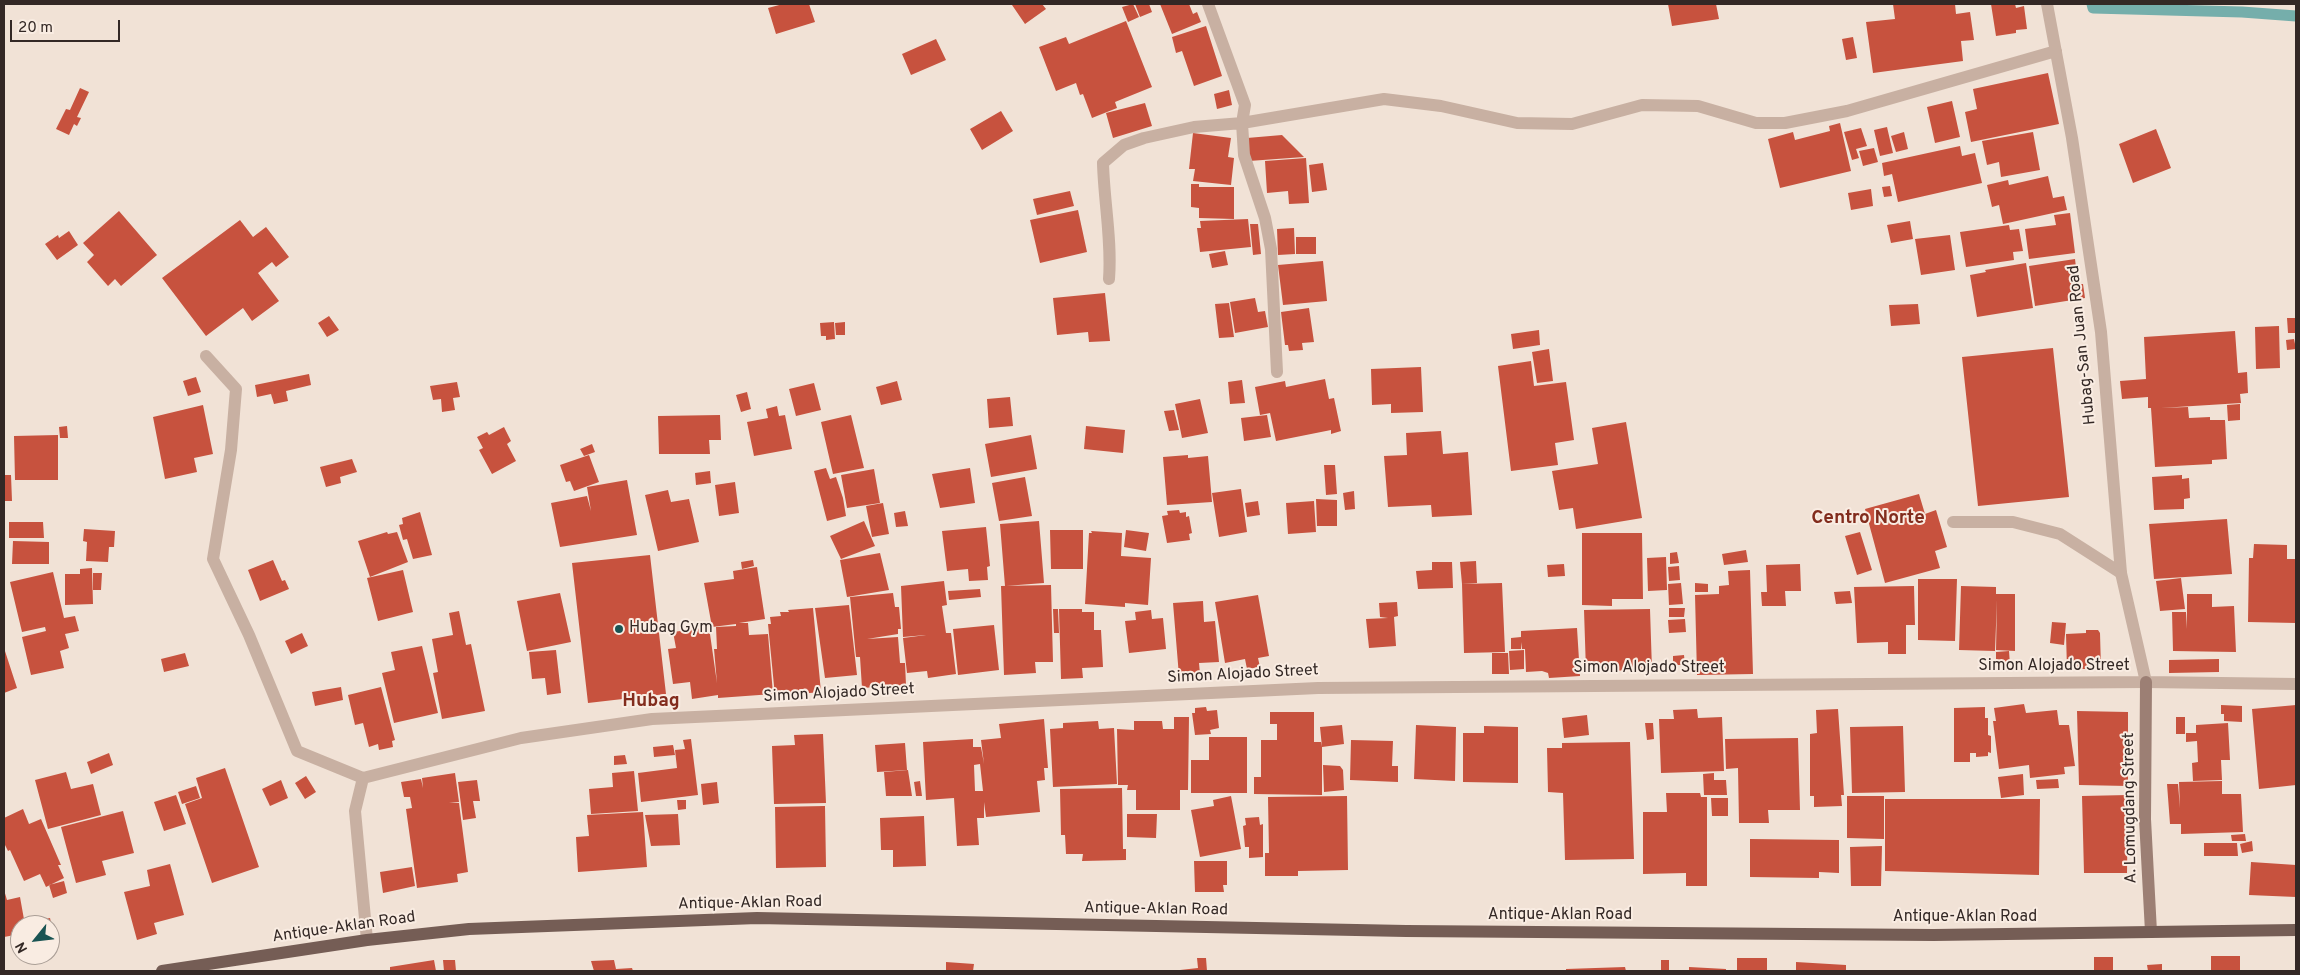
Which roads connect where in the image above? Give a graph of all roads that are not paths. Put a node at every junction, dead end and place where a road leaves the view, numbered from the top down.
1 (1208, 4) edge
2 (2047, 4) edge
3 (2056, 51) junction
4 (1242, 123) junction
5 (1109, 279) dead end
6 (206, 356) dead end
7 (1277, 372) dead end
8 (1953, 522) dead end
9 (2121, 573) junction
10 (2146, 682) junction
11 (2296, 684) edge
12 (363, 778) junction
13 (2296, 930) edge
14 (2151, 932) junction
15 (367, 940) junction
16 (162, 971) edge

1 - 4 street
2 - 3 street, Hubag-San Juan Road
3 - 4 street
3 - 9 street, Hubag-San Juan Road
4 - 5 street
4 - 7 street
6 - 12 street
8 - 9 street
9 - 10 street, Hubag-San Juan Road
10 - 11 street, Simon Alojado Street
10 - 12 street, Simon Alojado Street
10 - 14 street, A. Lomugdang Street
12 - 15 street
13 - 14 main road, Antique-Aklan Road
14 - 15 main road, Antique-Aklan Road
15 - 16 main road, Antique-Aklan Road

